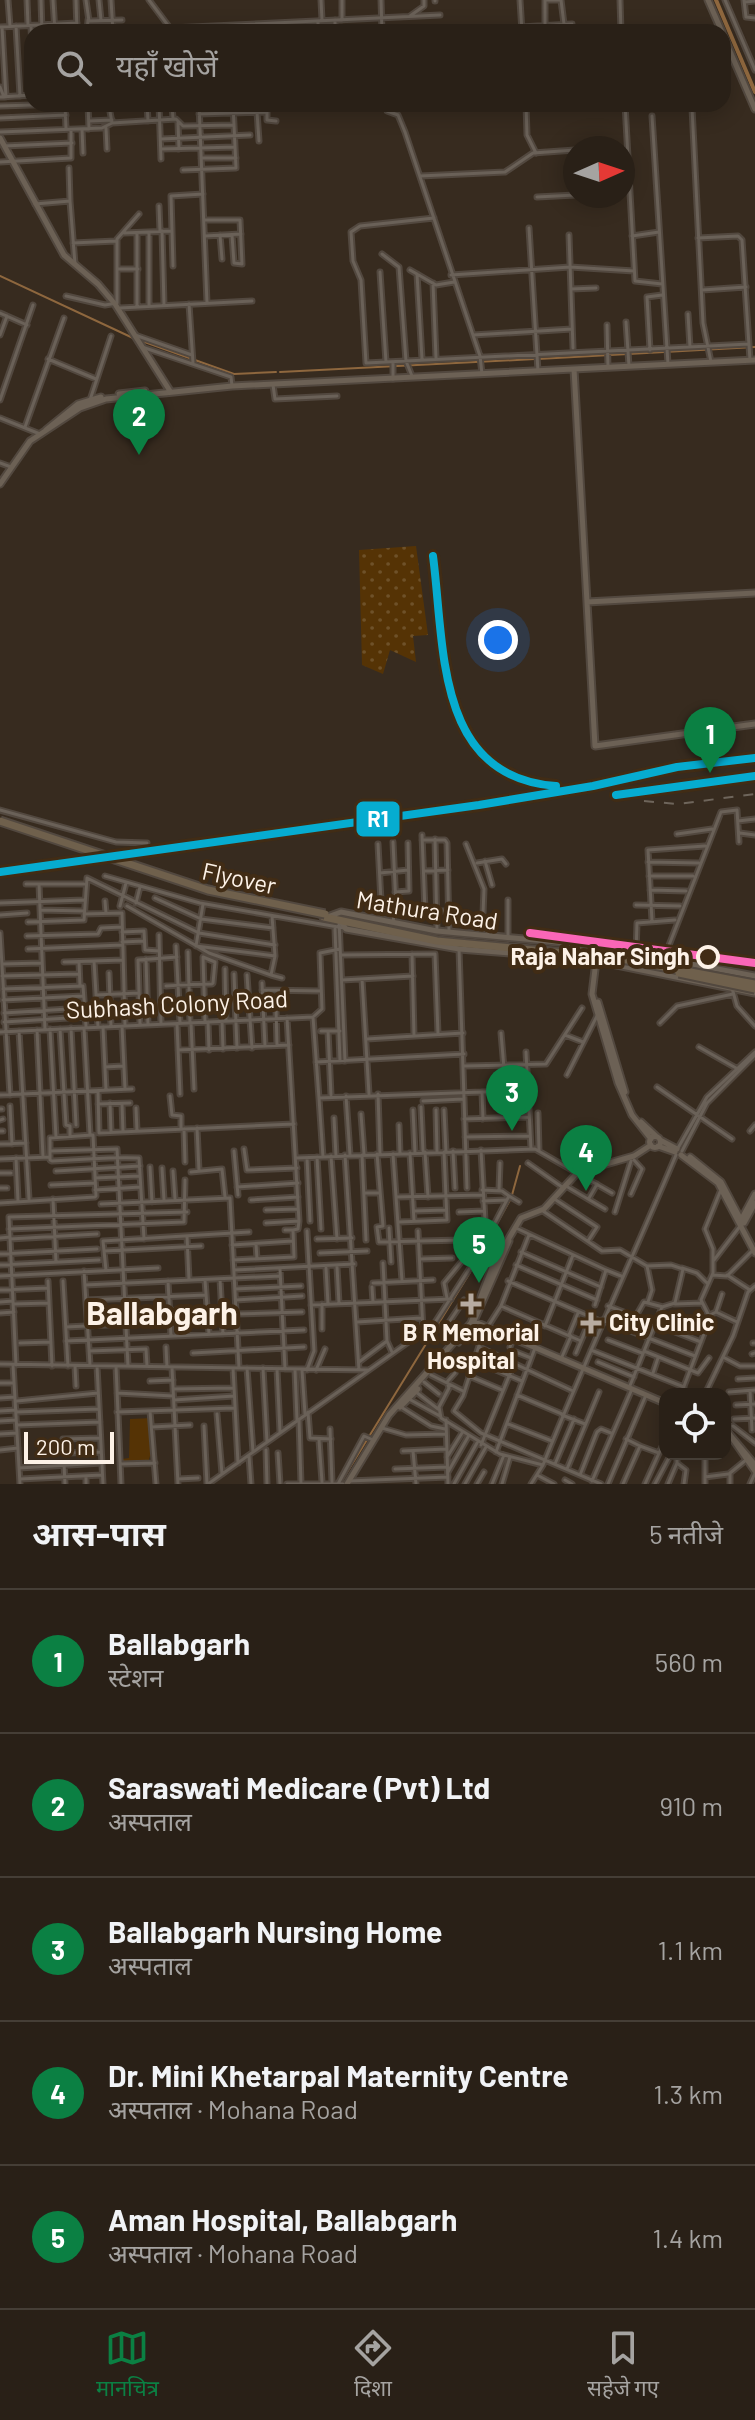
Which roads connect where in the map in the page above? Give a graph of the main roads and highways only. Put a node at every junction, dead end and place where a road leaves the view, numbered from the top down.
1 (0, 823) edge
2 (335, 922) junction
3 (458, 941) junction
4 (755, 989) edge

1 - 2 highway, Flyover, bridge
2 - 3 highway, Mathura Road
2 - 3 highway, Mathura Road
3 - 4 highway, Mathura Road, bridge

